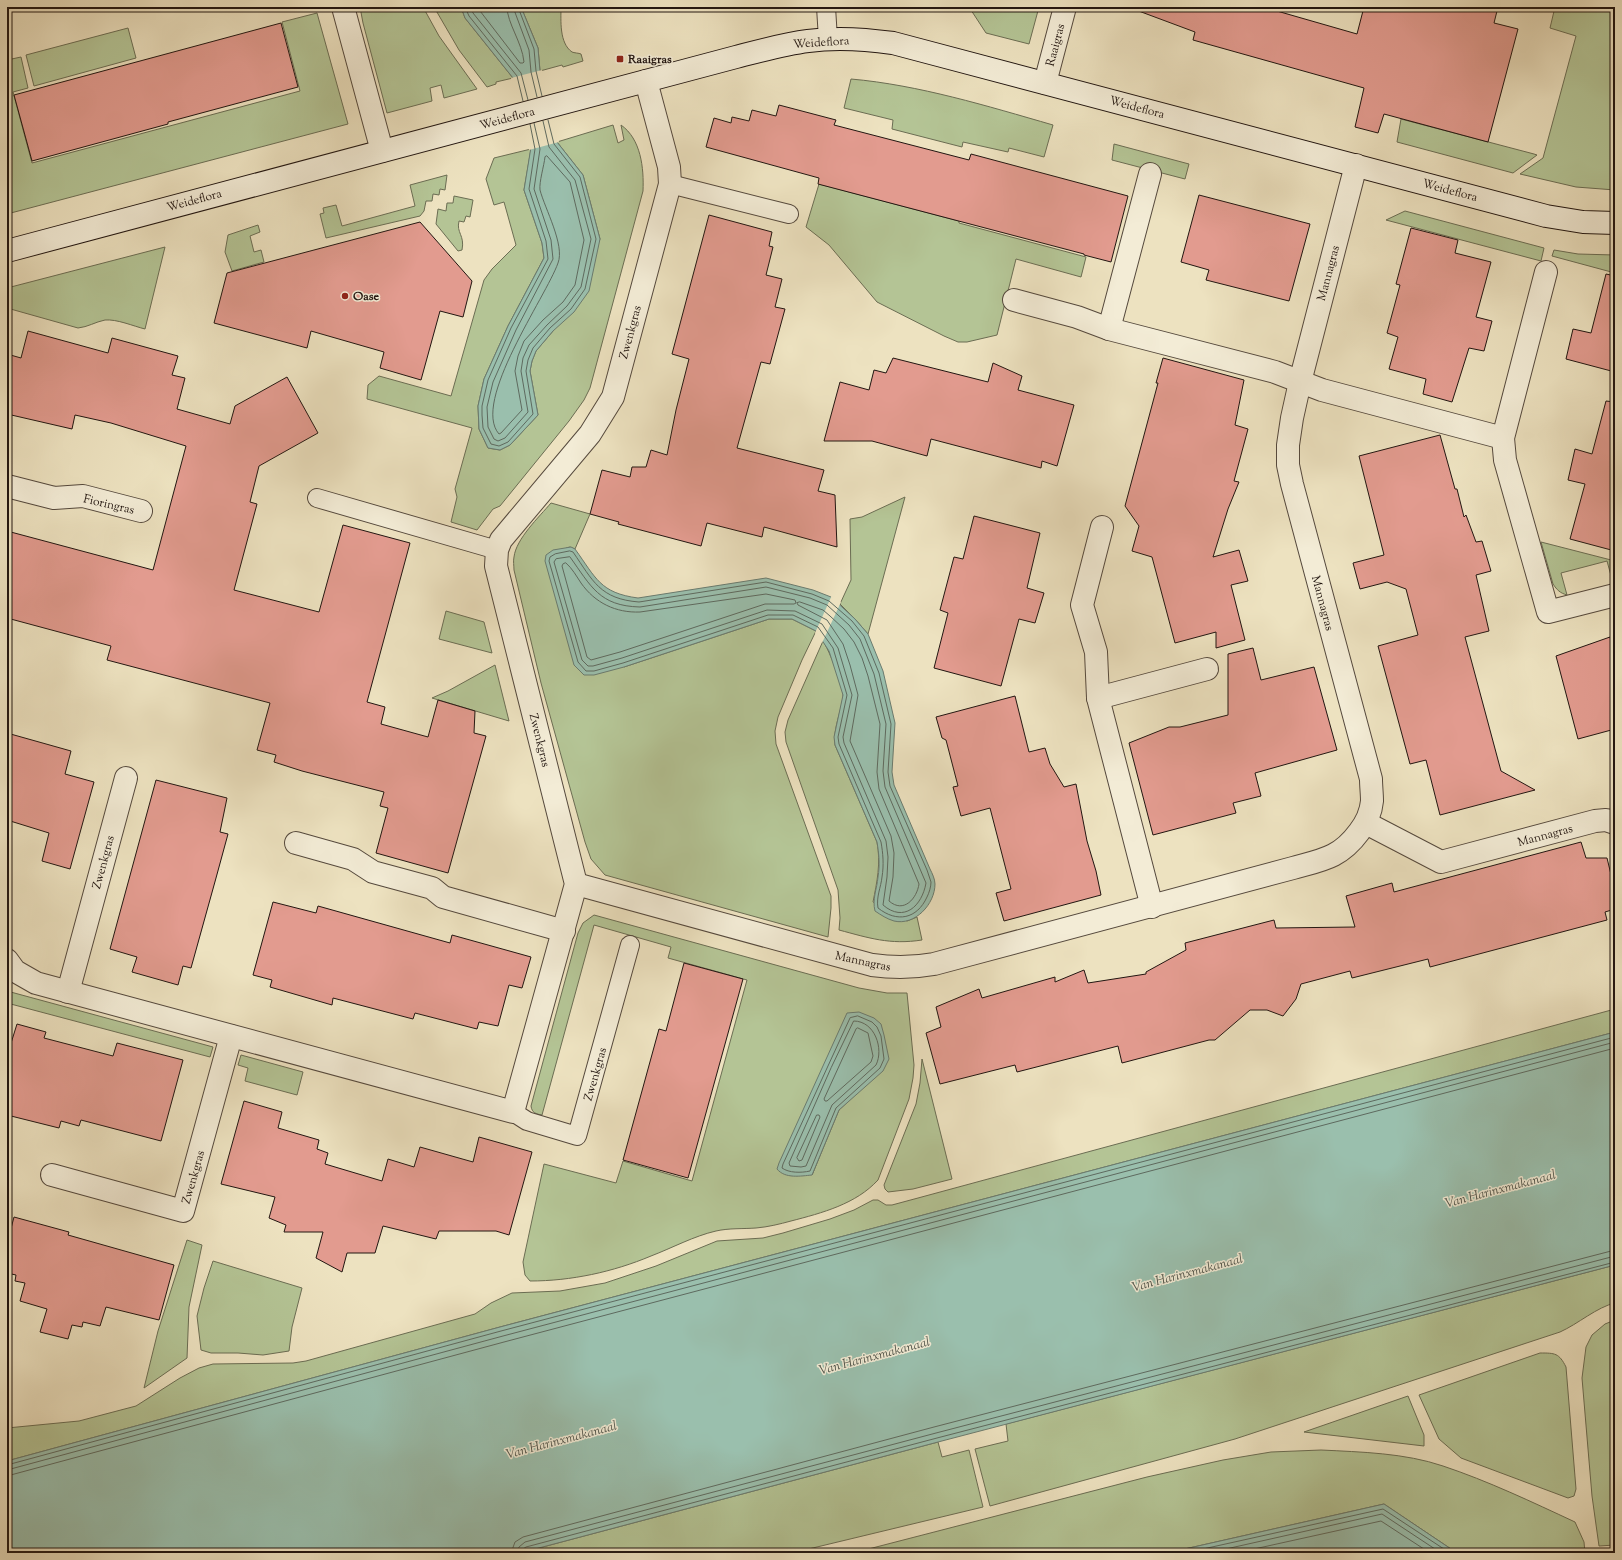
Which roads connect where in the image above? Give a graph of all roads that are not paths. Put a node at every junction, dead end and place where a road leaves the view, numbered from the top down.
1 (343, 7) edge
2 (826, 7) edge
3 (1065, 7) edge
4 (828, 39) junction
5 (646, 80) junction
6 (1045, 83) junction
7 (382, 151) junction
8 (1356, 165) junction
9 (1150, 174) dead end
10 (670, 184) junction
11 (789, 214) dead end
12 (1615, 223) edge
13 (7, 251) edge
14 (1546, 272) dead end
15 (1014, 300) dead end
16 (1109, 329) junction
17 (1300, 382) junction
18 (1503, 438) junction
19 (7, 486) edge
20 (316, 498) dead end
21 (141, 511) dead end
22 (1102, 527) dead end
23 (497, 550) junction
24 (1615, 595) edge
25 (1207, 669) dead end
26 (1098, 698) junction
27 (126, 778) dead end
28 (1366, 823) junction
29 (1615, 823) edge
30 (296, 843) dead end
31 (576, 884) junction
32 (1152, 907) junction
33 (564, 931) junction
34 (630, 946) dead end
35 (7, 960) edge
36 (68, 992) junction
37 (231, 1036) junction
38 (513, 1112) junction
39 (52, 1175) dead end

1 - 7 street
2 - 4 lane
3 - 6 street, Raaigras
4 - 5 street, Weideflora
4 - 6 street, Weideflora
5 - 7 street, Weideflora
5 - 10 street, Zwenkgras
6 - 8 street, Weideflora
7 - 13 street, Weideflora
8 - 12 street, Weideflora
8 - 17 street, Mannagras
9 - 16 street
10 - 11 lane
10 - 23 street, Zwenkgras
14 - 18 street
15 - 16 street
16 - 17 street
17 - 18 street
17 - 28 street, Mannagras
18 - 24 street
19 - 21 street, Fioringras
20 - 23 lane
22 - 26 street
23 - 31 street, Zwenkgras
25 - 26 street
26 - 32 street
27 - 36 street, Zwenkgras
28 - 29 street, Mannagras
28 - 32 street, Mannagras
30 - 33 street
31 - 32 street, Mannagras
31 - 33 street, Zwenkgras
33 - 38 street, Zwenkgras
34 - 38 lane, Zwenkgras
35 - 36 street, Zwenkgras
36 - 37 street, Zwenkgras
37 - 38 street, Zwenkgras
37 - 39 street, Zwenkgras

